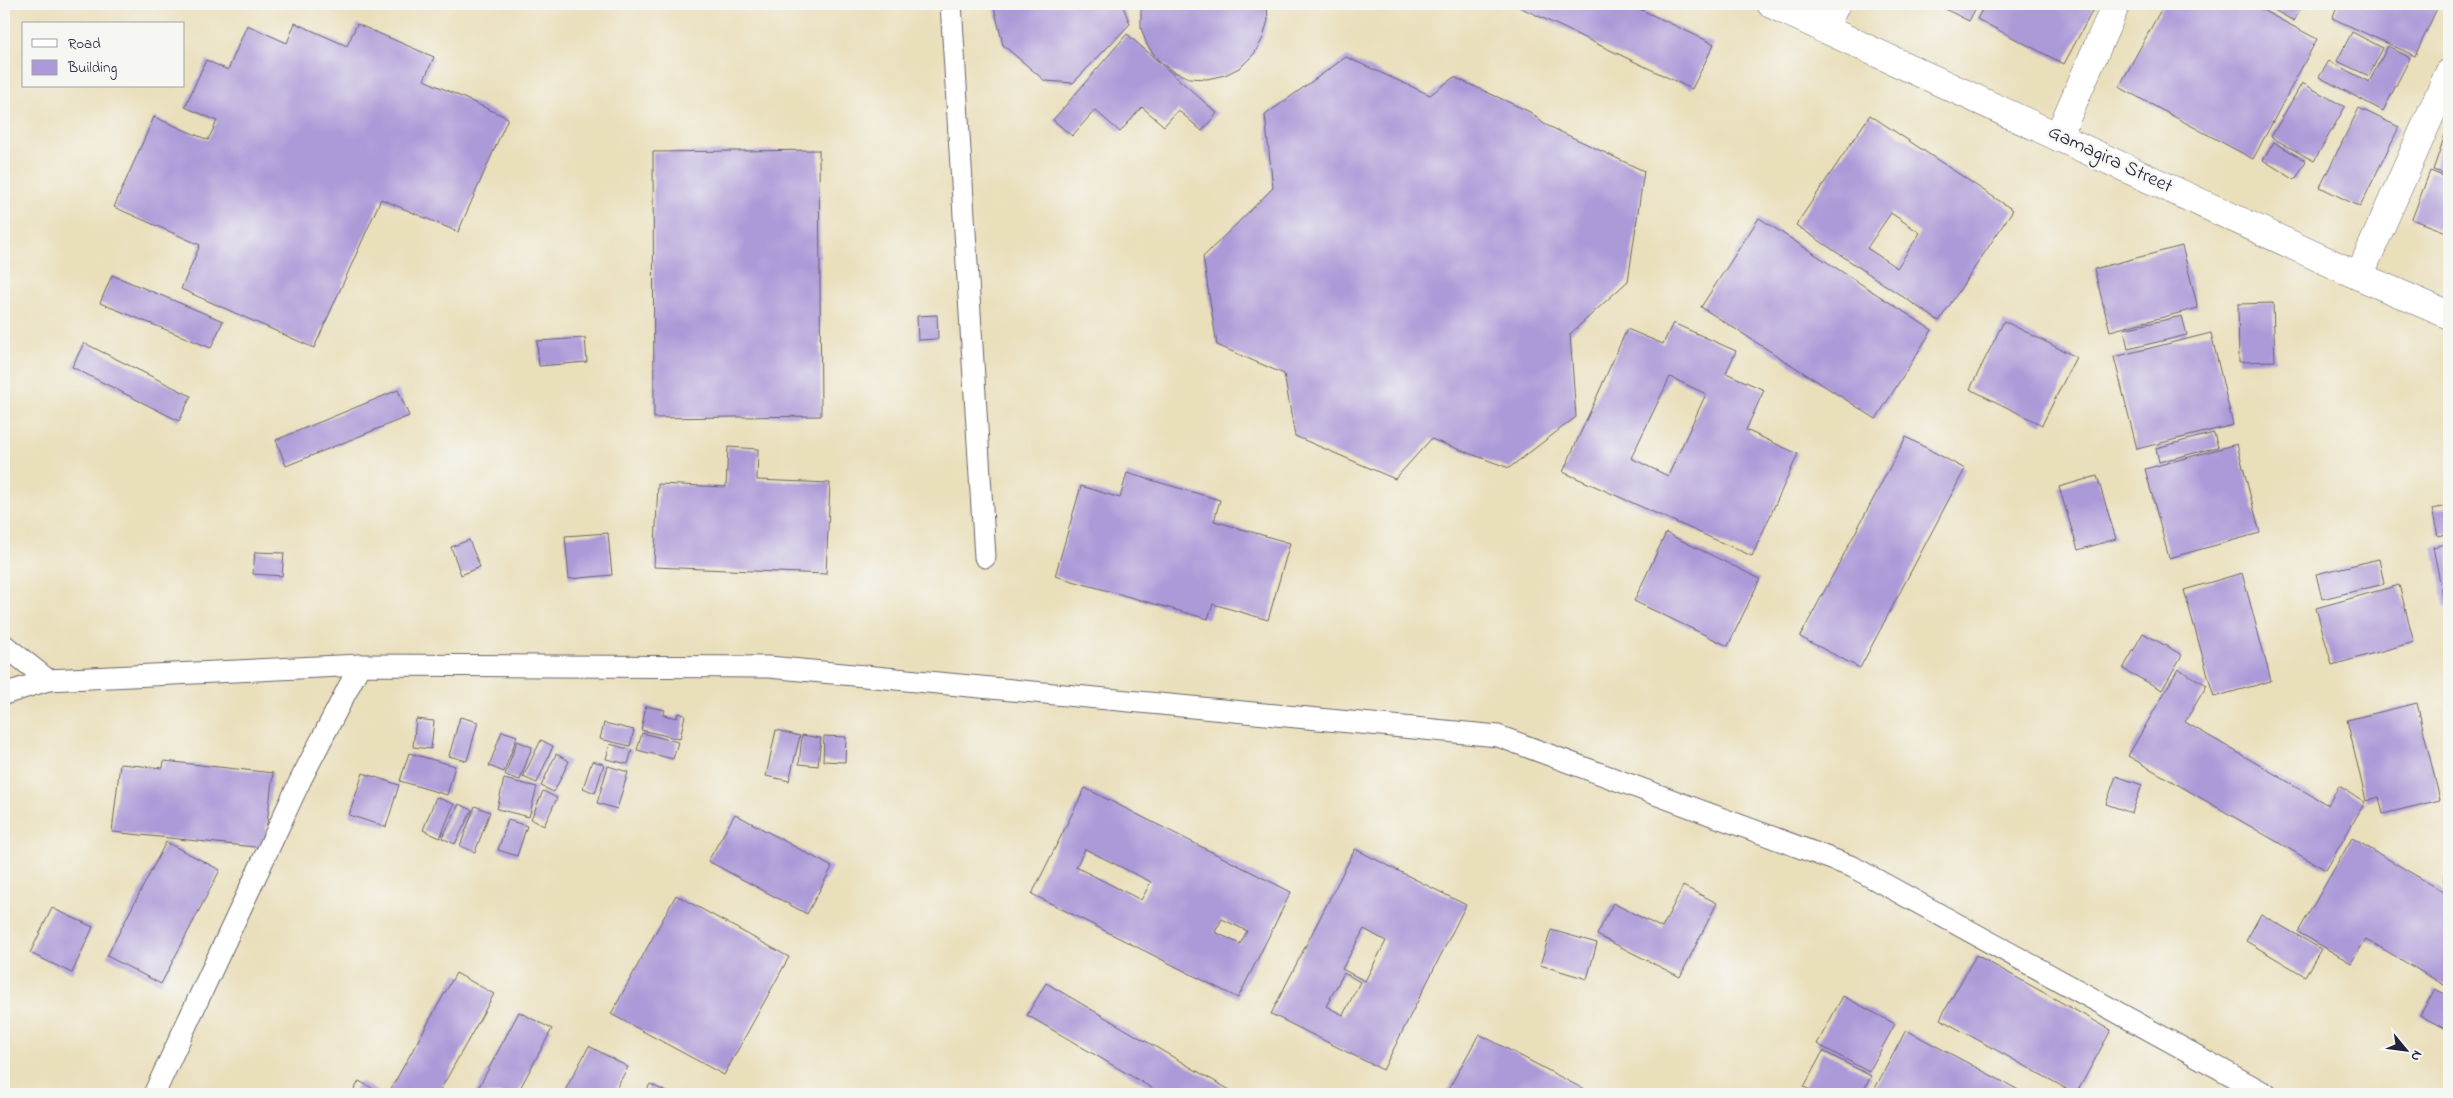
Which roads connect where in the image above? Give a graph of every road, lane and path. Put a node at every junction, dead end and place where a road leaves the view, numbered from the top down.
1 (951, 4) edge
2 (1771, 4) edge
3 (1836, 4) edge
4 (2116, 4) edge
5 (1823, 29) junction
6 (2449, 73) edge
7 (2058, 137) junction
8 (2359, 276) junction
9 (2449, 315) edge
10 (985, 557) dead end
11 (4, 645) edge
12 (360, 665) junction
13 (48, 680) junction
14 (4, 694) edge
15 (154, 1094) edge
16 (2266, 1094) edge

1 - 10 lane
2 - 5 street, Gamagira Street
3 - 5 street
4 - 7 street
5 - 7 street, Gamagira Street
6 - 8 street
7 - 8 street, Gamagira Street
8 - 9 street, Gamagira Street
11 - 13 lane
12 - 13 lane
12 - 15 lane
12 - 16 lane
13 - 14 lane

